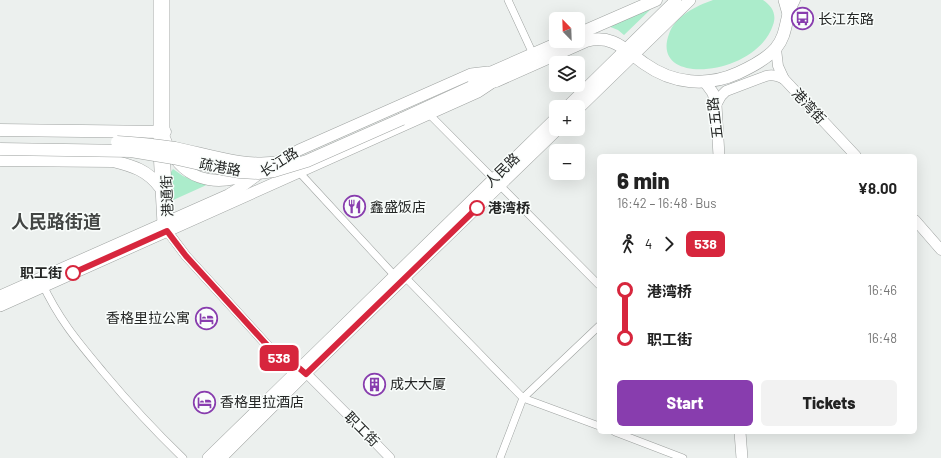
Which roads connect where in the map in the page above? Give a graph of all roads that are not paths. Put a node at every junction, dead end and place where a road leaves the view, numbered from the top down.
1 (158, 0) edge
2 (165, 0) edge
3 (508, 0) edge
4 (656, 0) edge
5 (676, 0) edge
6 (690, 0) edge
7 (784, 0) edge
8 (794, 0) edge
9 (788, 14) junction
10 (585, 31) edge
11 (549, 47) edge
12 (776, 49) junction
13 (629, 52) junction
14 (533, 54) junction
15 (616, 64) junction
16 (647, 65) junction
17 (494, 76) junction
18 (784, 79) junction
19 (705, 82) junction
20 (575, 100) edge
21 (585, 101) edge
22 (716, 106) junction
23 (429, 114) junction
24 (401, 116) junction
25 (549, 126) edge
26 (0, 130) edge
27 (163, 134) junction
28 (550, 136) edge
29 (0, 141) edge
30 (0, 149) edge
31 (719, 154) edge
32 (854, 154) edge
33 (5, 160) edge
34 (268, 167) junction
35 (299, 172) junction
36 (497, 182) junction
37 (160, 187) junction
38 (917, 222) edge
39 (166, 225) junction
40 (941, 250) edge
41 (400, 276) junction
42 (41, 282) junction
43 (597, 283) edge
44 (0, 296) edge
45 (0, 306) edge
46 (597, 328) edge
47 (302, 371) junction
48 (523, 398) junction
49 (597, 425) edge
50 (620, 434) edge
51 (740, 434) edge
52 (183, 458) edge
53 (208, 458) edge
54 (221, 458) edge
55 (390, 458) edge
56 (500, 458) edge
57 (683, 458) edge
58 (742, 458) edge

1 - 27 street, 港通街
2 - 27 street, 港通街
3 - 14 street
4 - 10 highway
5 - 13 main road
6 - 13 main road
7 - 9 main road
8 - 9 highway
9 - 12 highway
11 - 14 highway, 长江路
12 - 18 main road, 港湾街
12 - 19 highway
13 - 15 main road
13 - 16 highway
13 - 17 highway, 长江路
14 - 17 highway, 长江路
15 - 16 main road
15 - 20 main road
15 - 21 main road
16 - 19 highway
17 - 23 main road
17 - 24 highway, 疏港路
17 - 34 main road, 长江路
18 - 22 main road
18 - 32 main road, 港湾街
19 - 22 main road, 五五路
22 - 31 main road, 五五路
23 - 35 main road
23 - 36 street
24 - 29 highway, 疏港路, bridge
24 - 30 highway, 疏港路, bridge
25 - 36 main road, 人民路
26 - 27 highway
27 - 34 main road
27 - 37 street, 港通街
27 - 39 street, 港通街
28 - 36 main road, 人民路
33 - 37 highway
34 - 39 main road, 长江路
35 - 39 main road
35 - 41 street
36 - 41 main road, 人民路
36 - 43 street
37 - 39 street, 港通街
38 - 40 main road
39 - 42 main road, 长江路
39 - 47 street, 职工街
41 - 47 main road, 人民路
41 - 48 street
42 - 44 main road, 长江路
42 - 45 main road, 长江路
42 - 52 street
46 - 48 street
47 - 53 main road, 人民路
47 - 54 main road, 人民路
47 - 55 street, 职工街
48 - 49 street
48 - 56 street
50 - 57 street
51 - 58 main road

